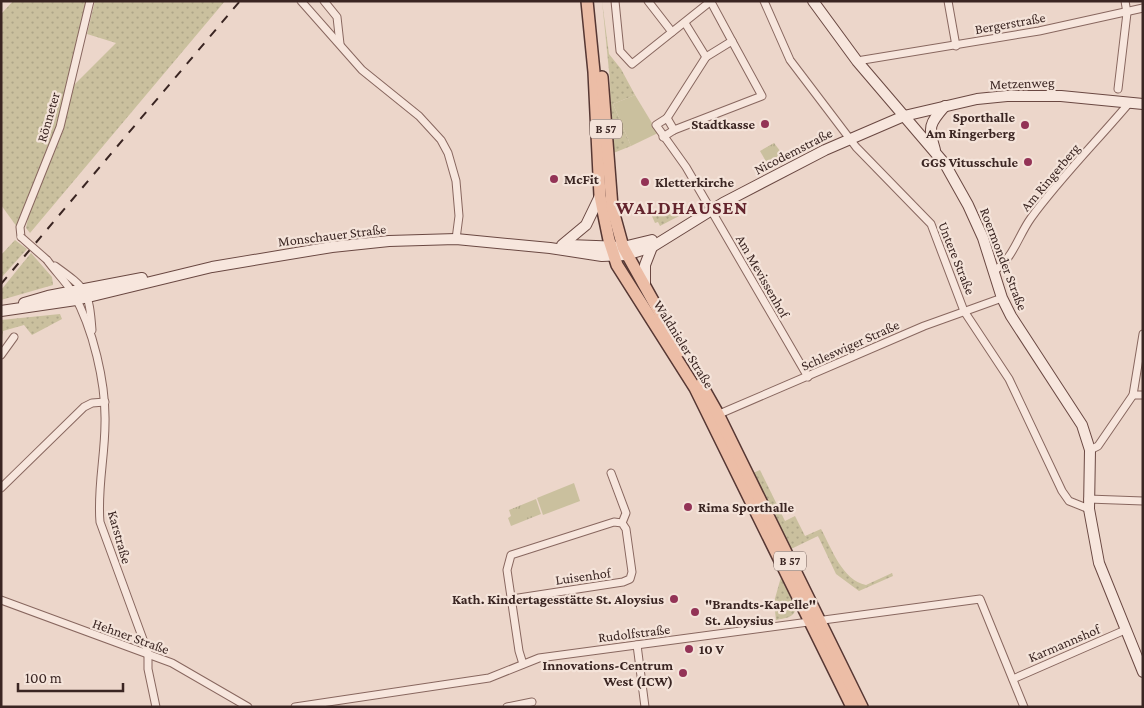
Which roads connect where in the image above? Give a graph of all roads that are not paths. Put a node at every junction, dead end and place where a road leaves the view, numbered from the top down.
1 (90, 1) edge
2 (301, 1) edge
3 (324, 1) edge
4 (588, 1) edge
5 (595, 1) edge
6 (615, 1) edge
7 (764, 1) edge
8 (812, 1) edge
9 (948, 1) edge
10 (1125, 1) edge
11 (709, 2) edge
12 (652, 3) edge
13 (1143, 8) edge
14 (1127, 13) junction
15 (685, 23) junction
16 (672, 32) junction
17 (732, 40) junction
18 (340, 46) junction
19 (956, 46) junction
20 (706, 57) junction
21 (858, 62) junction
22 (1118, 89) dead end
23 (1130, 102) junction
24 (1143, 104) edge
25 (945, 106) junction
26 (904, 116) junction
27 (667, 118) junction
28 (674, 130) junction
29 (663, 137) junction
30 (850, 138) junction
31 (936, 153) junction
32 (600, 196) junction
33 (711, 210) junction
34 (672, 232) junction
35 (456, 239) junction
36 (562, 245) junction
37 (652, 246) junction
38 (550, 248) junction
39 (625, 251) junction
40 (612, 252) junction
41 (47, 260) junction
42 (994, 271) junction
43 (645, 290) junction
44 (86, 293) junction
45 (74, 295) junction
46 (1002, 298) junction
47 (1, 310) edge
48 (964, 311) junction
49 (1143, 334) edge
50 (14, 337) dead end
51 (92, 338) junction
52 (1, 355) edge
53 (808, 378) junction
54 (1134, 394) junction
55 (1143, 395) edge
56 (105, 402) junction
57 (714, 416) junction
58 (1090, 450) junction
59 (611, 473) dead end
60 (1, 488) edge
61 (1088, 498) junction
62 (1143, 501) edge
63 (1089, 510) junction
64 (622, 523) junction
65 (512, 599) junction
66 (1, 600) edge
67 (816, 622) junction
68 (1125, 630) junction
69 (637, 645) junction
70 (148, 653) junction
71 (523, 664) junction
72 (1143, 672) edge
73 (1012, 679) junction
74 (532, 702) dead end
75 (156, 707) edge
76 (248, 707) edge
77 (296, 707) edge
78 (507, 707) edge
79 (645, 707) edge
80 (852, 707) edge
81 (862, 707) edge
82 (1024, 707) edge

1 - 41 street, Rönneter, bridge
2 - 18 street
3 - 18 street
4 - 32 main road, Waldnieler Straße / B 57
5 - 39 main road, Waldnieler Straße / B 57
6 - 16 street
7 - 30 street, Untere Straße
8 - 21 main road, Roermonder Straße
9 - 19 street
10 - 14 street
11 - 15 street
11 - 17 street
12 - 16 street
13 - 14 street, Bergerstraße
14 - 19 street, Bergerstraße
14 - 22 street
15 - 16 street
15 - 20 street
17 - 20 street
17 - 28 street
18 - 35 street
19 - 21 street, Bergerstraße
20 - 27 street
21 - 26 main road, Roermonder Straße
23 - 24 main road, Metzenweg
23 - 25 main road, Metzenweg
23 - 42 street, Am Ringerberg
25 - 26 main road, Metzenweg
25 - 31 main road
26 - 30 main road, Nicodemstraße
26 - 31 main road, Roermonder Straße
27 - 28 street
27 - 29 street
28 - 29 street
29 - 33 street, Am Mevissenhof
30 - 33 main road, Nicodemstraße
30 - 48 street, Untere Straße
31 - 42 main road, Roermonder Straße
32 - 36 main road
32 - 40 main road, Waldnieler Straße / B 57
33 - 34 main road, Nicodemstraße
33 - 53 street, Am Mevissenhof
34 - 37 main road, Nicodemstraße
34 - 39 main road, Nicodemstraße
35 - 38 main road, Monschauer Straße
35 - 44 main road, Monschauer Straße
36 - 38 main road, Monschauer Straße
36 - 40 main road, Monschauer Straße
37 - 39 main road, Nicodemstraße
37 - 43 main road
38 - 40 main road, Monschauer Straße
39 - 40 main road, Monschauer Straße
39 - 43 main road, Waldnieler Straße / B 57
40 - 57 main road, Waldnieler Straße / B 57
41 - 44 street
41 - 45 street, Karstraße
42 - 46 main road, Roermonder Straße
43 - 57 main road, Waldnieler Straße / B 57
44 - 45 main road, Monschauer Straße
44 - 51 street, Karstraße
45 - 47 main road, Monschauer Straße
45 - 51 street, Karstraße
46 - 48 street, Schleswiger Straße
46 - 58 main road, Roermonder Straße
48 - 53 street, Schleswiger Straße
48 - 63 street, Untere Straße
49 - 54 street
50 - 52 street
51 - 56 street, Karstraße
53 - 57 street, Schleswiger Straße
54 - 55 street
54 - 58 street
56 - 60 street
56 - 70 street, Karstraße
57 - 67 main road, Waldnieler Straße / B 57
58 - 61 main road, Roermonder Straße
59 - 64 street, Luisenhof
61 - 62 street
61 - 63 main road, Roermonder Straße
63 - 68 main road, Roermonder Straße
64 - 65 street
64 - 65 street, Luisenhof
65 - 71 street
66 - 70 street, Hehner Straße
67 - 69 street, Rudolfstraße
67 - 73 street, Rudolfstraße
67 - 80 main road, Waldnieler Straße / B 57
67 - 81 main road, Waldnieler Straße / B 57
68 - 72 main road, Roermonder Straße
68 - 73 street, Karmannshof
69 - 71 street, Rudolfstraße
69 - 79 street
70 - 75 street, Karstraße
70 - 76 street, Hehner Straße
71 - 77 street, Rudolfstraße
73 - 82 street
74 - 78 street

